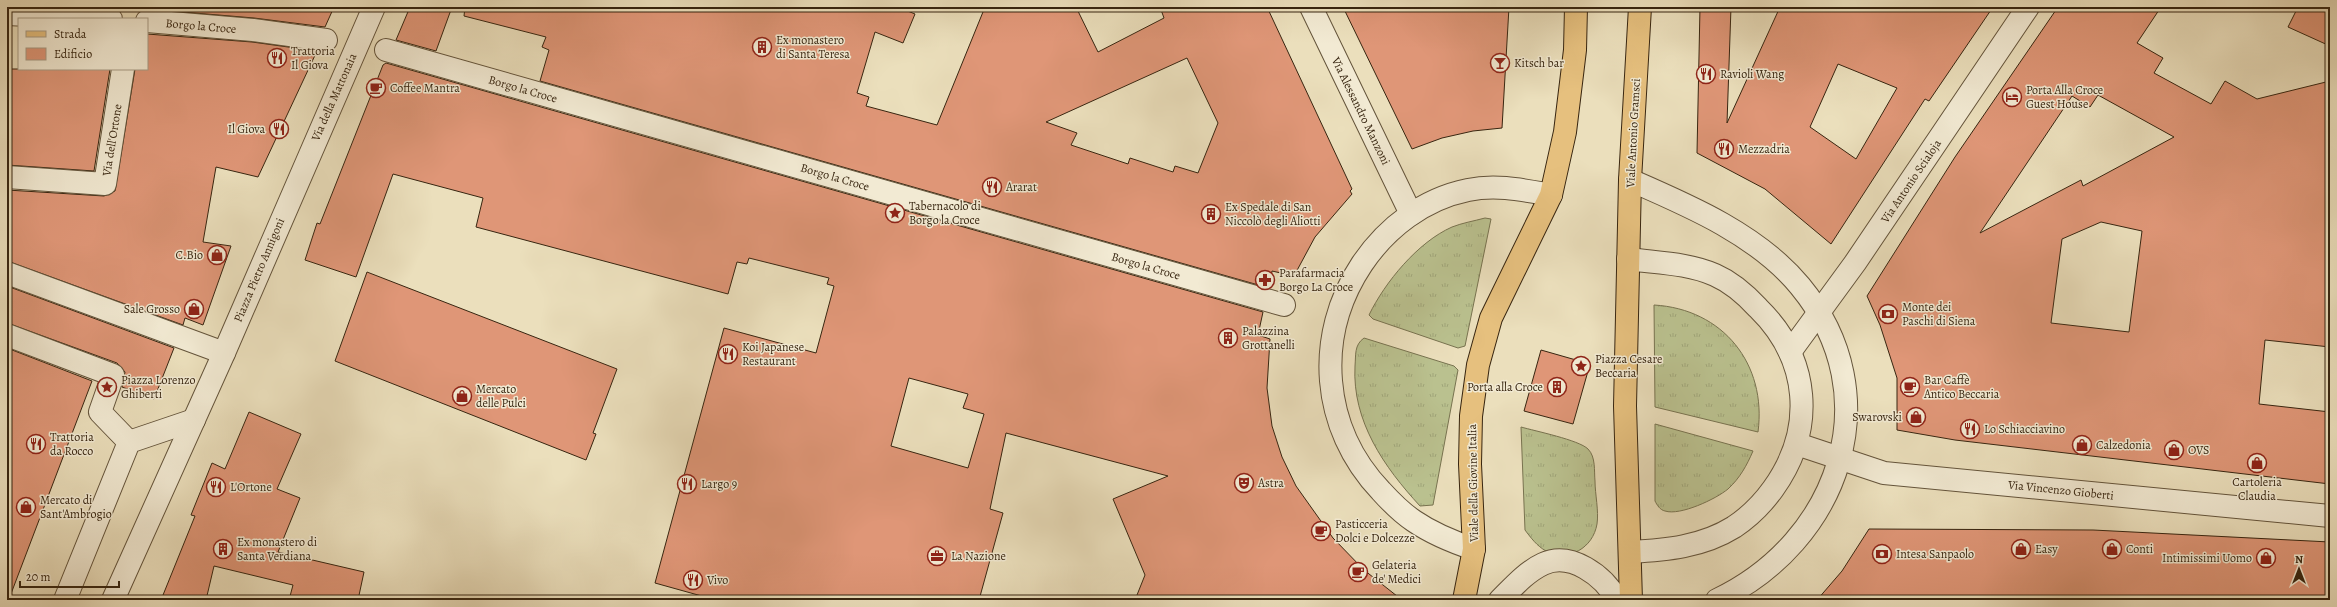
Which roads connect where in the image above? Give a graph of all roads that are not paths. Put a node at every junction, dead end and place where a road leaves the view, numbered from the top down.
1 (374, 7) edge
2 (1311, 7) edge
3 (1576, 7) edge
4 (1640, 7) edge
5 (2028, 7) edge
6 (7, 14) edge
7 (90, 18) edge
8 (148, 21) edge
9 (326, 40) dead end
10 (386, 50) dead end
11 (123, 70) edge
12 (7, 177) edge
13 (1630, 180) junction
14 (295, 188) joint
15 (1551, 195) junction
16 (1411, 214) junction
17 (1628, 260) junction
18 (7, 273) edge
19 (1284, 305) dead end
20 (1819, 314) junction
21 (7, 335) edge
22 (1790, 352) junction
23 (224, 353) junction
24 (194, 420) junction
25 (129, 442) junction
26 (1797, 444) junction
27 (1840, 460) junction
28 (2330, 516) edge
29 (1474, 549) junction
30 (1630, 552) junction
31 (65, 600) edge
32 (113, 600) edge
33 (1464, 600) edge
34 (1500, 600) edge
35 (1617, 600) edge
36 (1631, 600) edge
37 (1717, 600) edge

1 - 14 street, Via della Mattonaia
2 - 16 street, Via Alessandro Manzoni
3 - 15 main road
4 - 13 main road, Viale Antonio Gramsci
5 - 20 street, Via Antonio Scialoja
6 - 7 street
8 - 9 street, Borgo la Croce
10 - 19 street, Borgo la Croce
11 - 12 street, Via dell'Ortone
13 - 17 main road, Viale Antonio Gramsci
13 - 20 street
14 - 23 street, Piazza Pietro Annigoni
15 - 16 street
15 - 29 main road, Viale della Giovine Italia
16 - 29 street
17 - 22 street
17 - 30 main road
18 - 23 street
20 - 22 street, Via Antonio Scialoja
20 - 27 street
21 - 25 street
22 - 26 street
23 - 24 street
24 - 25 street
24 - 32 street
25 - 31 street
26 - 27 street, Via Vincenzo Gioberti
26 - 30 street
27 - 28 street, Via Vincenzo Gioberti
27 - 37 street
29 - 33 main road, Viale della Giovine Italia
30 - 36 main road
34 - 35 street

